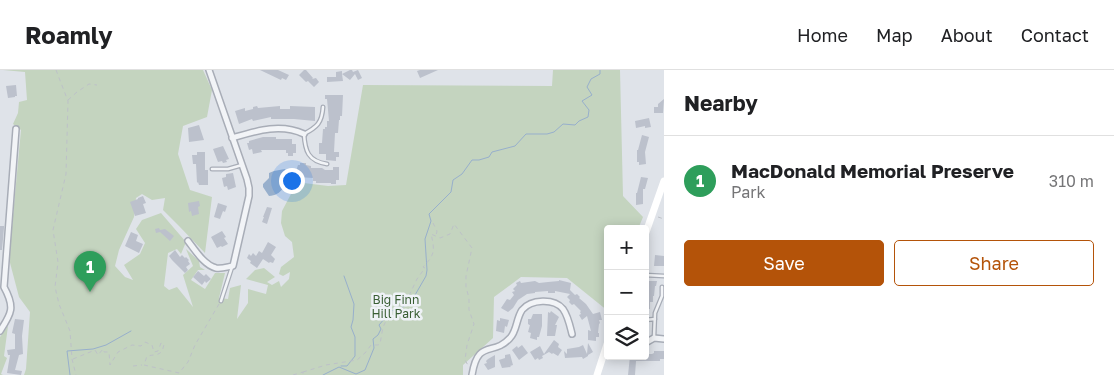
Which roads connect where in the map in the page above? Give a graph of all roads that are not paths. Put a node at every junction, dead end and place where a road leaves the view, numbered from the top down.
1 (209, 70) edge
2 (323, 107) dead end
3 (16, 129) dead end
4 (304, 134) junction
5 (232, 138) junction
6 (327, 164) dead end
7 (242, 165) junction
8 (212, 169) dead end
9 (664, 181) edge
10 (649, 225) edge
11 (188, 241) dead end
12 (233, 266) junction
13 (649, 275) edge
14 (664, 276) edge
15 (662, 287) dead end
16 (221, 301) road end
17 (649, 320) edge
18 (655, 320) junction
19 (0, 331) edge
20 (572, 334) dead end
21 (654, 338) junction
22 (664, 339) edge
23 (649, 341) edge
24 (604, 353) edge
25 (472, 375) edge
26 (597, 375) edge

1 - 5 street
2 - 4 lane
3 - 19 street
4 - 5 street
4 - 6 lane
5 - 7 street
7 - 8 lane
7 - 12 street
9 - 10 main road
11 - 12 street
12 - 16 lane
13 - 14 lane
15 - 18 lane
17 - 18 lane
18 - 21 lane
20 - 25 street
21 - 22 street
21 - 23 street
24 - 26 main road

